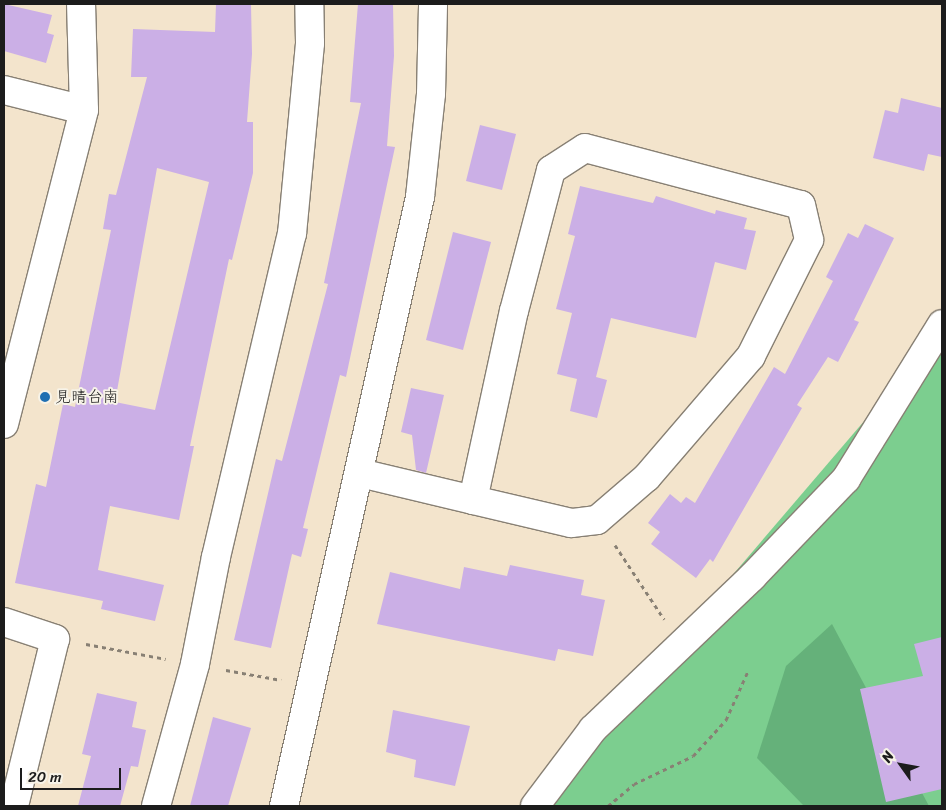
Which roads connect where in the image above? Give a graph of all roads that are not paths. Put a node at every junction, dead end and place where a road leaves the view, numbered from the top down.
1 (81, 4) edge
2 (310, 4) edge
3 (434, 4) edge
4 (4, 90) edge
5 (84, 110) junction
6 (942, 324) edge
7 (4, 424) edge
8 (360, 473) junction
9 (473, 500) junction
10 (4, 622) edge
11 (14, 806) edge
12 (156, 806) edge
13 (284, 806) edge
14 (534, 806) edge

1 - 5 street
2 - 12 street
3 - 8 street
4 - 5 street
5 - 7 street
6 - 14 street
8 - 9 street
8 - 13 street
9 - 9 street
10 - 11 street

